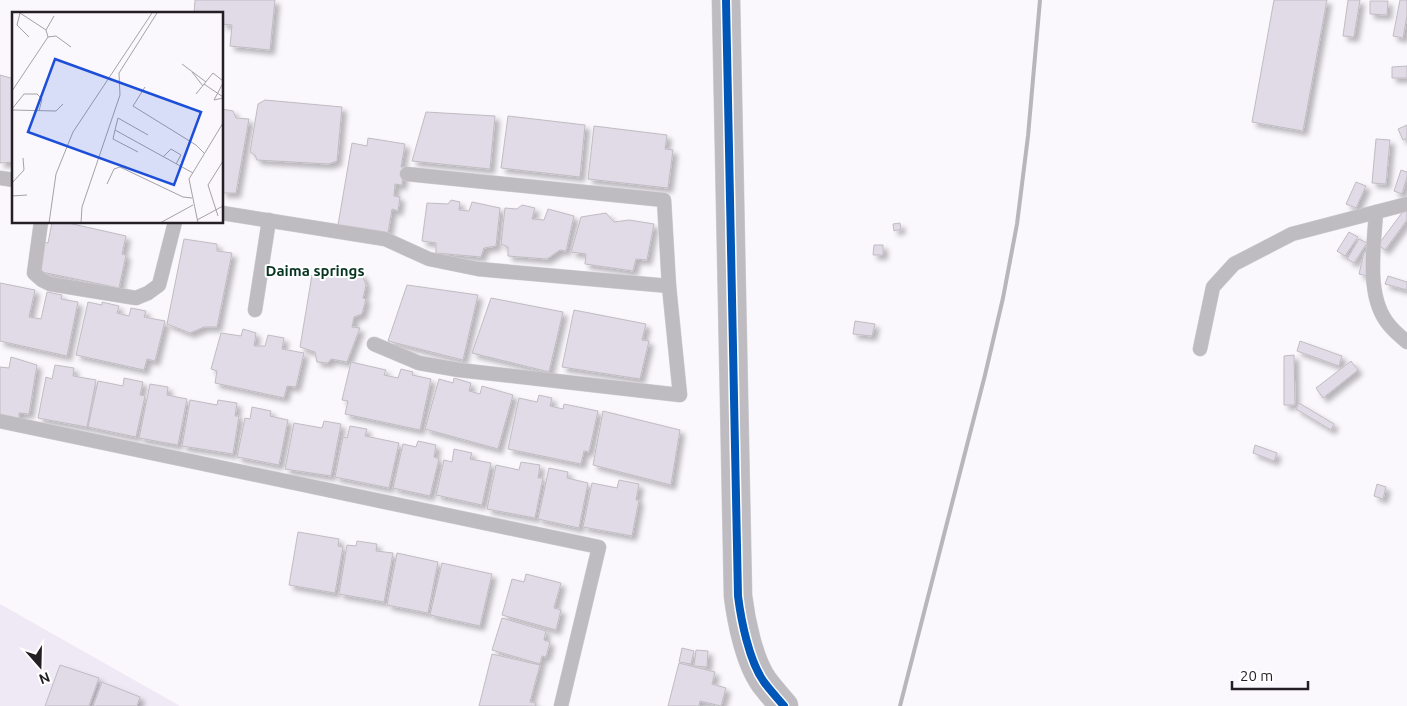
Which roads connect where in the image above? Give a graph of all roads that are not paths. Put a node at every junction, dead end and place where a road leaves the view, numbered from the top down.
1 (726, 0) edge
2 (407, 174) dead end
3 (1407, 204) edge
4 (1376, 212) junction
5 (224, 213) edge
6 (269, 220) junction
7 (41, 224) edge
8 (174, 224) edge
9 (669, 286) junction
10 (256, 310) dead end
11 (1407, 342) edge
12 (374, 344) dead end
13 (1200, 349) dead end
14 (0, 421) edge
15 (561, 706) edge
16 (784, 706) edge

1 - 16 street
2 - 9 lane
3 - 4 lane
4 - 11 lane
4 - 13 lane
5 - 6 lane
6 - 9 lane
6 - 10 lane
7 - 8 lane
9 - 12 lane
14 - 15 lane

